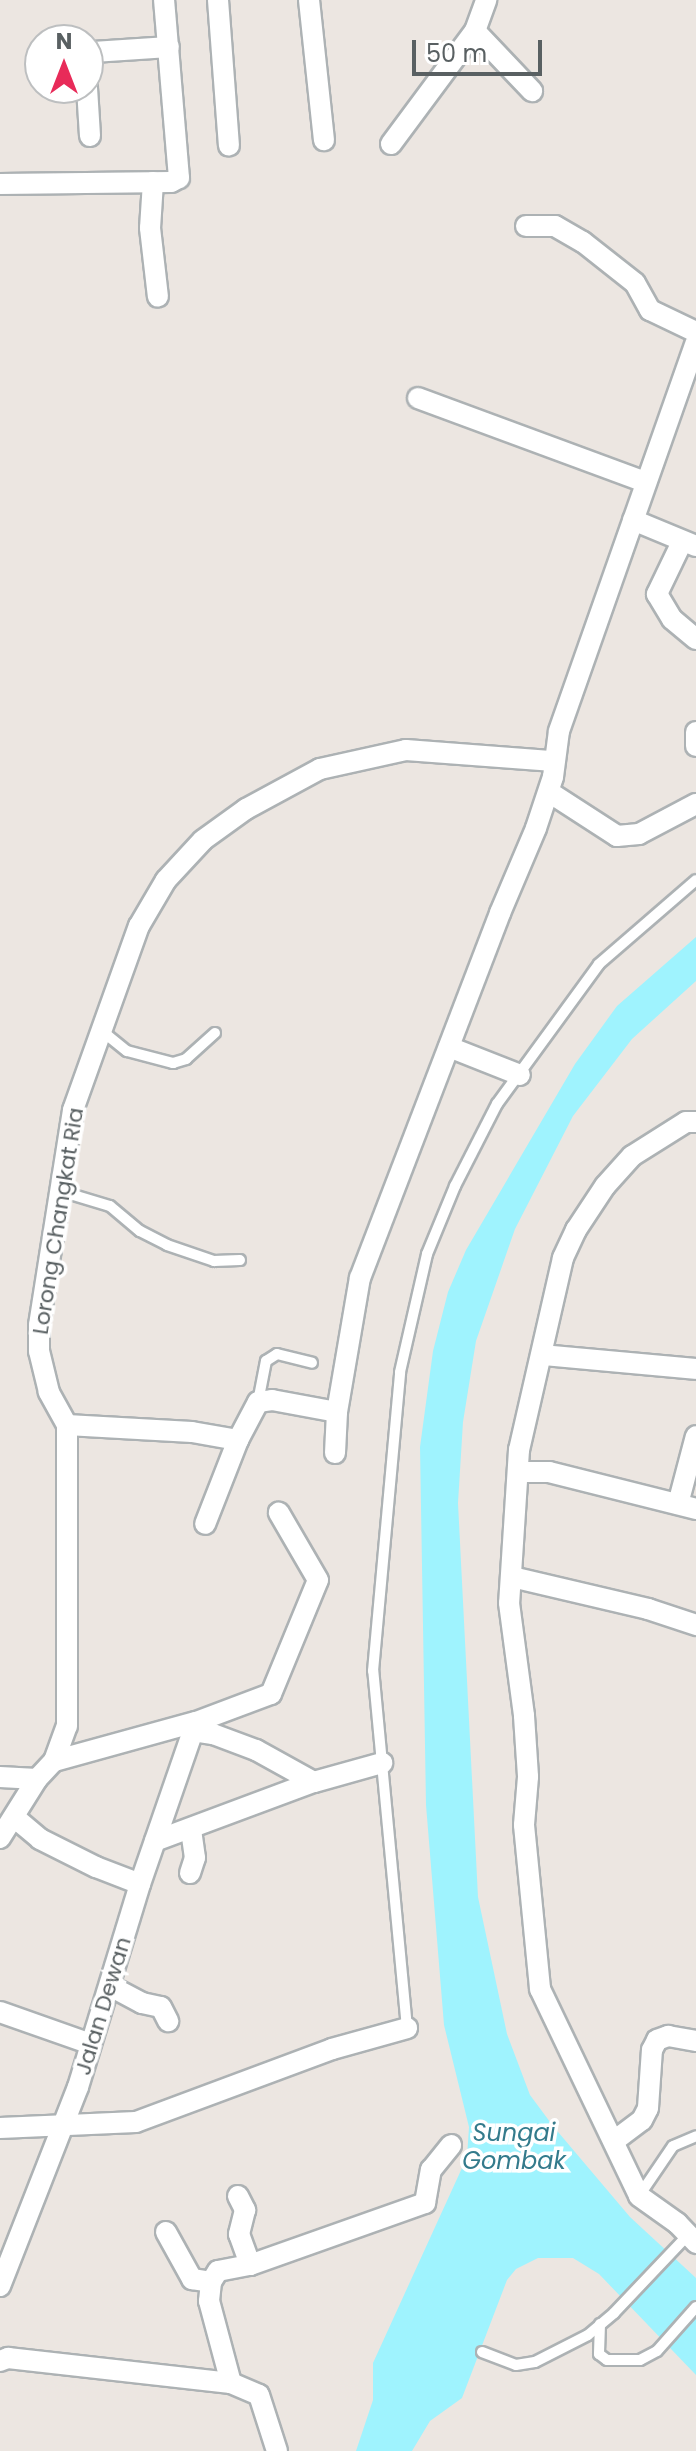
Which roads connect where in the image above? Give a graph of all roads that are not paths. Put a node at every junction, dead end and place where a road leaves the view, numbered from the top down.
1 (164, 0) edge
2 (218, 0) edge
3 (309, 0) edge
4 (486, 0) edge
5 (475, 31) junction
6 (169, 47) junction
7 (104, 51) edge
8 (532, 91) dead end
9 (88, 104) edge
10 (90, 136) dead end
11 (324, 140) dead end
12 (391, 144) dead end
13 (229, 146) dead end
14 (153, 182) junction
15 (0, 184) edge
16 (526, 226) dead end
17 (158, 297) dead end
18 (696, 332) edge
19 (696, 343) edge
20 (418, 398) dead end
21 (645, 482) junction
22 (633, 520) junction
23 (689, 544) edge
24 (696, 639) edge
25 (696, 732) edge
26 (696, 746) edge
27 (554, 761) junction
28 (549, 792) junction
29 (696, 804) edge
30 (696, 880) edge
31 (100, 1030) junction
32 (215, 1033) dead end
33 (449, 1047) junction
34 (520, 1075) junction
35 (696, 1122) edge
36 (60, 1191) junction
37 (240, 1260) dead end
38 (543, 1355) junction
39 (312, 1363) dead end
40 (696, 1369) edge
41 (258, 1402) junction
42 (337, 1412) junction
43 (67, 1425) junction
44 (696, 1436) edge
45 (238, 1440) junction
46 (335, 1453) dead end
47 (519, 1472) junction
48 (687, 1507) edge
49 (279, 1513) dead end
50 (205, 1524) dead end
51 (512, 1577) junction
52 (696, 1625) edge
53 (194, 1727) junction
54 (54, 1761) junction
55 (382, 1763) junction
56 (0, 1777) edge
57 (37, 1779) junction
58 (314, 1782) junction
59 (14, 1817) junction
60 (191, 1828) junction
61 (0, 1838) edge
62 (155, 1841) junction
63 (190, 1873) dead end
64 (140, 1884) junction
65 (110, 1986) junction
66 (0, 2012) edge
67 (168, 2021) dead end
68 (407, 2028) joint
69 (696, 2041) edge
70 (91, 2044) junction
71 (64, 2126) junction
72 (0, 2128) edge
73 (696, 2136) edge
74 (614, 2141) junction
75 (451, 2145) dead end
76 (238, 2196) dead end
77 (639, 2196) junction
78 (166, 2232) dead end
79 (687, 2243) edge
80 (250, 2265) junction
81 (211, 2282) junction
82 (0, 2286) edge
83 (696, 2307) edge
84 (600, 2324) junction
85 (482, 2352) dead end
86 (0, 2361) edge
87 (231, 2383) junction
88 (277, 2451) edge

1 - 6 street
2 - 13 street
3 - 11 street
4 - 5 street
5 - 8 street
5 - 12 street
6 - 7 street
6 - 14 street
9 - 10 street
14 - 15 street
14 - 17 street
16 - 18 street
19 - 21 street
20 - 21 street
21 - 22 street
22 - 23 street
22 - 27 street
23 - 24 street
25 - 26 street
27 - 28 street
27 - 31 street, Lorong Changkat Ria
28 - 29 street
28 - 33 street
30 - 34 lane
31 - 32 lane
31 - 36 street, Lorong Changkat Ria
33 - 34 street
33 - 42 street
34 - 55 lane
35 - 38 street
36 - 37 lane
36 - 43 street, Lorong Changkat Ria
38 - 40 street
38 - 47 street
39 - 41 lane
41 - 42 street
41 - 45 street
42 - 46 street
43 - 45 street
43 - 54 street, Lorong Changkat Ria
44 - 48 street
45 - 50 street
47 - 48 street
47 - 51 street
49 - 53 street
51 - 52 street
51 - 74 street
53 - 54 street
53 - 58 street
53 - 62 street, Jalan Dewan
54 - 57 street, Lorong Changkat Ria
55 - 58 street
55 - 68 lane
56 - 57 street
57 - 59 street, Lorong Changkat Ria
58 - 60 street
59 - 61 street, Lorong Changkat Ria
59 - 64 street
60 - 62 street
60 - 63 street
62 - 64 street, Jalan Dewan
64 - 65 street, Jalan Dewan
65 - 67 street
65 - 70 street, Jalan Dewan
66 - 70 street
68 - 71 street
69 - 74 street
70 - 71 street, Jalan Dewan
71 - 72 street
71 - 82 street, Jalan Dewan
73 - 77 lane
74 - 77 street
75 - 80 street
76 - 80 street
77 - 79 street
78 - 81 street
79 - 84 lane
80 - 81 street
81 - 87 street
83 - 84 lane
84 - 85 lane
86 - 87 street
87 - 88 street

